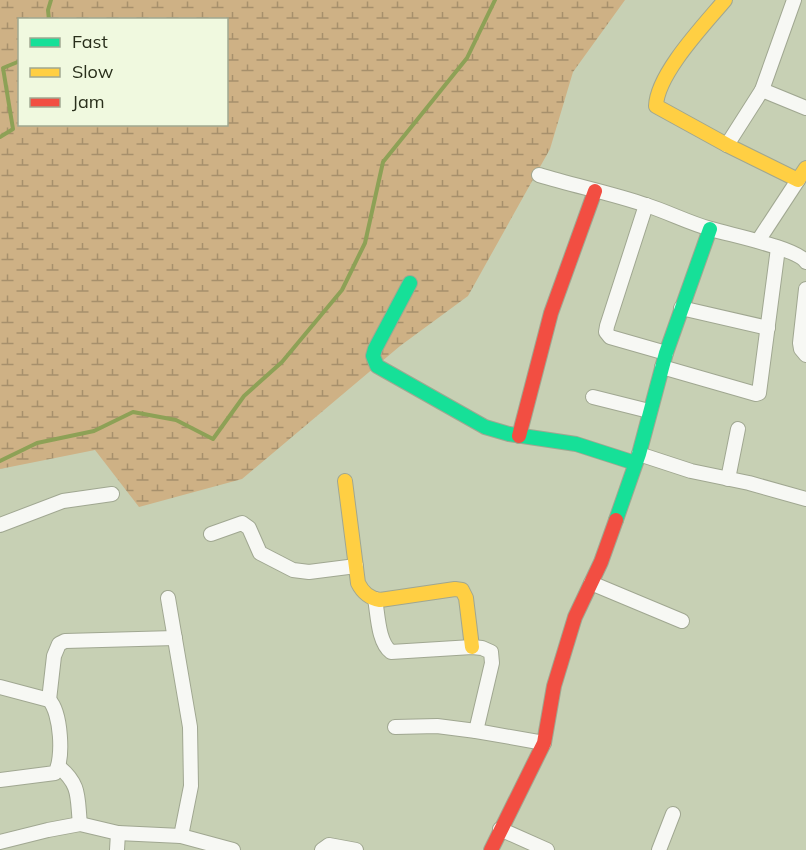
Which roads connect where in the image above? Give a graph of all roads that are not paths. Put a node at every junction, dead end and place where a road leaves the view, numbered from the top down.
1 (725, 0) edge
2 (794, 0) edge
3 (762, 90) junction
4 (806, 108) edge
5 (727, 145) junction
6 (802, 174) edge
7 (539, 175) dead end
8 (595, 191) junction
9 (646, 205) junction
10 (710, 229) junction
11 (758, 241) junction
12 (778, 248) junction
13 (806, 262) edge
14 (410, 283) dead end
15 (806, 289) edge
16 (681, 308) junction
17 (768, 328) junction
18 (666, 353) junction
19 (806, 355) edge
20 (662, 367) junction
21 (593, 397) dead end
22 (649, 411) junction
23 (738, 429) dead end
24 (519, 436) junction
25 (637, 459) junction
26 (728, 479) junction
27 (345, 481) dead end
28 (112, 494) dead end
29 (806, 499) edge
30 (0, 525) edge
31 (211, 534) dead end
32 (356, 566) junction
33 (591, 583) junction
34 (168, 598) dead end
35 (375, 600) junction
36 (682, 621) dead end
37 (175, 638) junction
38 (472, 647) junction
39 (0, 687) edge
40 (49, 700) junction
41 (395, 727) dead end
42 (476, 731) junction
43 (544, 743) junction
44 (59, 767) junction
45 (0, 780) edge
46 (673, 814) dead end
47 (80, 825) junction
48 (500, 829) junction
49 (118, 833) junction
50 (181, 836) junction
51 (0, 842) edge
52 (202, 846) edge
53 (117, 850) edge
54 (233, 850) edge
55 (322, 850) edge
56 (356, 850) edge
57 (491, 850) edge
58 (548, 850) edge
59 (659, 850) edge

1 - 5 street
2 - 3 street
3 - 4 street
3 - 5 street
5 - 6 street
6 - 11 street
7 - 8 street
8 - 9 street
8 - 24 street
9 - 10 street
9 - 18 street
10 - 11 street
10 - 16 street
11 - 12 street
12 - 13 street
12 - 17 street
14 - 24 street
15 - 19 street
16 - 17 street
16 - 18 street
17 - 20 street
18 - 20 street
20 - 22 street
21 - 22 street
22 - 25 street
23 - 26 street
24 - 25 street
25 - 26 street
25 - 33 street
26 - 29 street
27 - 32 street
28 - 30 street
31 - 32 street
32 - 35 street
33 - 36 street
33 - 43 street
34 - 37 street
35 - 38 street
35 - 38 street
37 - 40 street
37 - 50 street
38 - 42 street
39 - 40 street
40 - 44 street
41 - 42 street
42 - 43 street
43 - 48 street
44 - 45 street
44 - 47 street
46 - 59 street
47 - 49 street
47 - 51 street
48 - 57 street
48 - 58 street
49 - 50 street
49 - 53 street
50 - 52 street
52 - 54 street
55 - 56 street

